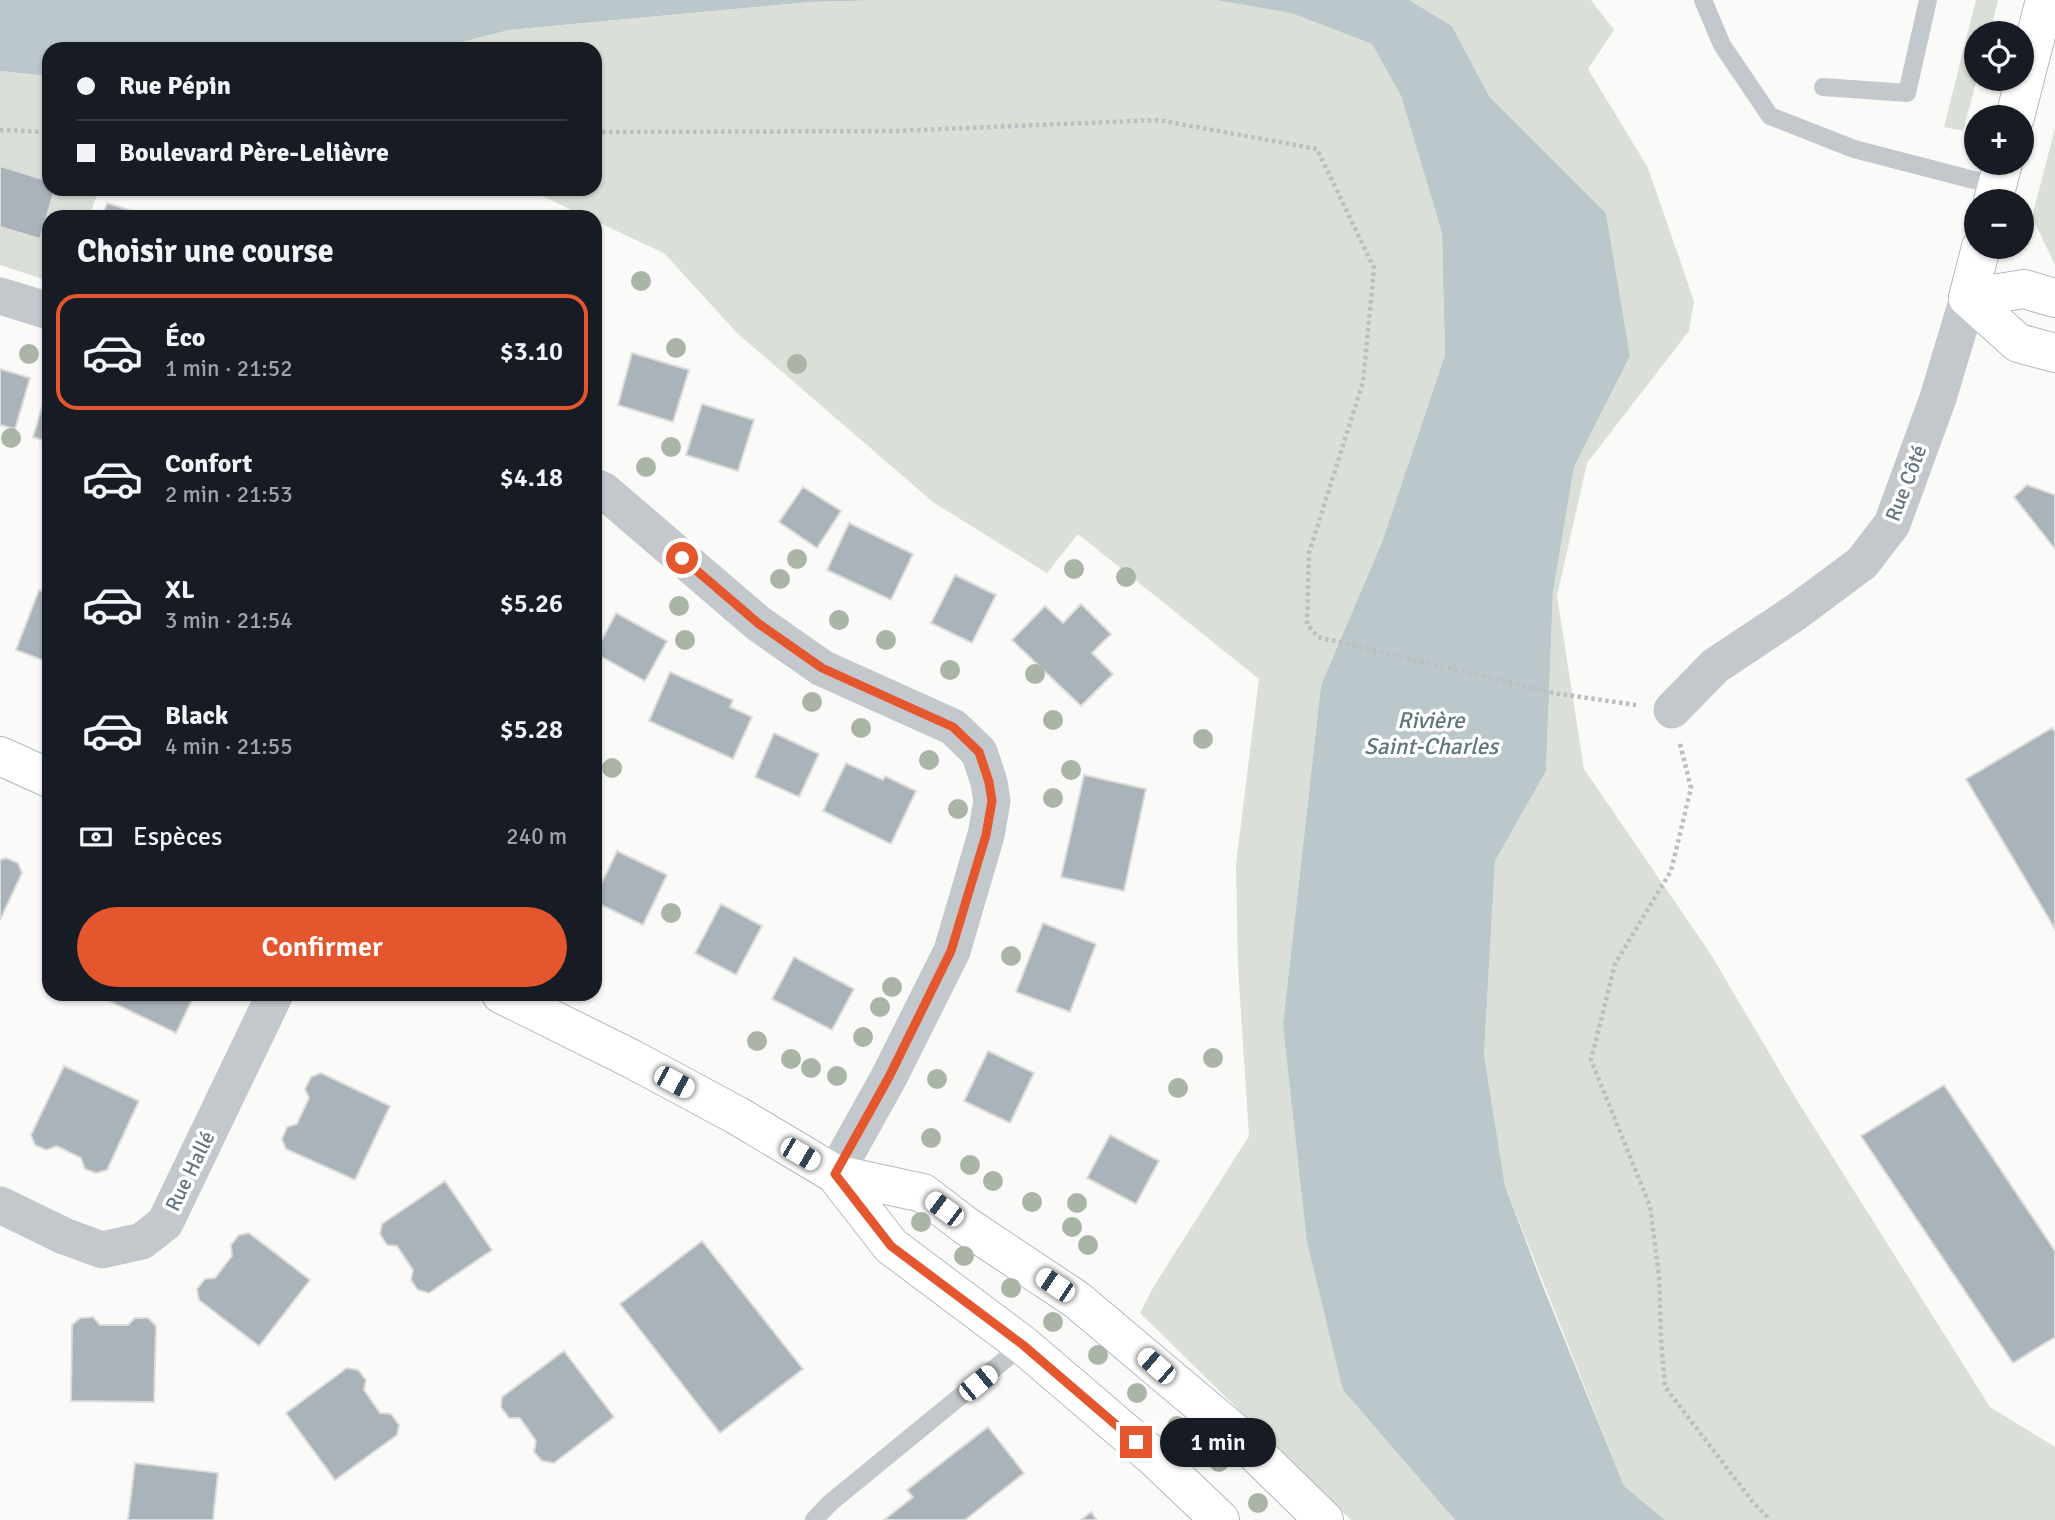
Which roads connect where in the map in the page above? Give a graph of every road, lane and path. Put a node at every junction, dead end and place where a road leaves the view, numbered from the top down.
1 (1703, 0) edge
2 (1928, 0) edge
3 (2045, 0) edge
4 (1823, 87) dead end
5 (2018, 105) edge
6 (0, 130) edge
7 (42, 132) edge
8 (602, 132) edge
9 (1998, 184) edge
10 (1978, 259) edge
11 (0, 296) edge
12 (1968, 298) junction
13 (2055, 298) edge
14 (42, 309) edge
15 (2055, 353) edge
16 (602, 490) edge
17 (1672, 710) junction
18 (0, 756) edge
19 (42, 775) edge
20 (272, 1001) edge
21 (515, 1001) edge
22 (835, 1174) junction
23 (0, 1205) edge
24 (1023, 1345) junction
25 (814, 1520) edge
26 (1220, 1520) edge
27 (1324, 1520) edge
28 (1770, 1520) edge

1 - 9 lane
2 - 4 lane
3 - 5 main road
6 - 7 path
8 - 17 path
10 - 12 main road, Rue Côté
11 - 14 street
12 - 13 main road
12 - 15 main road
12 - 17 street, Rue Côté
16 - 22 street
17 - 28 path
18 - 19 main road
20 - 23 street, Rue Hallé
21 - 22 main road
22 - 24 main road
22 - 27 main road
24 - 25 lane
24 - 26 main road

